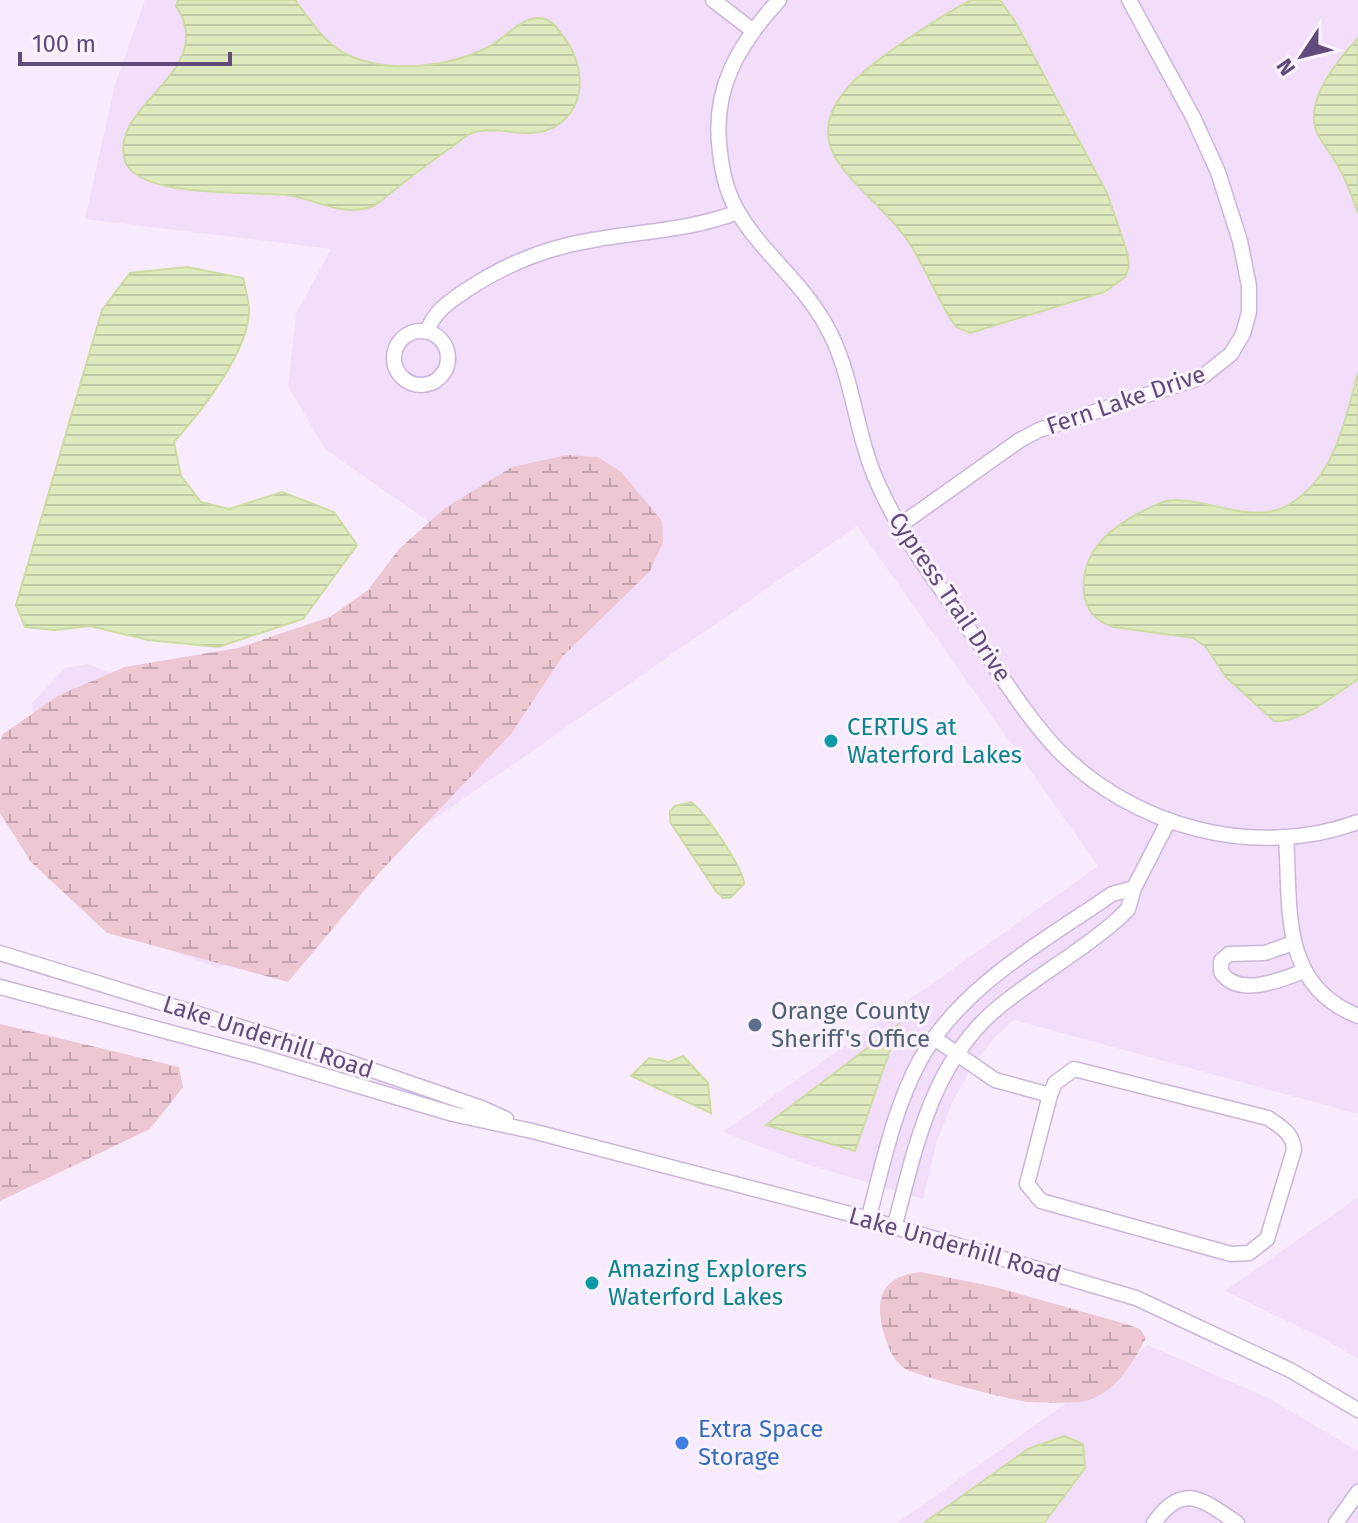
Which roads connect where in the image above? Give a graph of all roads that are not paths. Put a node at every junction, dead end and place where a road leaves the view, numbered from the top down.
1 (713, 0) edge
2 (779, 0) edge
3 (1129, 0) edge
4 (752, 30) junction
5 (738, 212) junction
6 (427, 332) dead end
7 (899, 526) junction
8 (1169, 820) junction
9 (1358, 822) edge
10 (1286, 837) junction
11 (1134, 888) junction
12 (1055, 934) junction
13 (1293, 943) junction
14 (0, 953) edge
15 (1070, 955) junction
16 (1304, 971) junction
17 (0, 987) edge
18 (1358, 1016) edge
19 (934, 1038) junction
20 (956, 1054) junction
21 (1050, 1095) junction
22 (532, 1131) junction
23 (868, 1220) junction
24 (894, 1228) junction
25 (1358, 1410) edge
26 (1358, 1492) edge
27 (1154, 1523) edge
28 (1237, 1523) edge
29 (1336, 1523) edge

1 - 4 street
2 - 4 street, Cypress Trail Drive
3 - 7 street, Fern Lake Drive
4 - 5 street, Cypress Trail Drive
5 - 6 street
5 - 7 street, Cypress Trail Drive
7 - 8 street, Cypress Trail Drive
8 - 10 street, Cypress Trail Drive
8 - 11 street
9 - 10 street, Cypress Trail Drive
10 - 13 street
11 - 12 street
11 - 15 street
12 - 15 street
12 - 19 street
13 - 16 street
13 - 16 street
14 - 22 street, Lake Underhill Road
15 - 20 street
16 - 18 street
17 - 22 street, Lake Underhill Road
19 - 20 street
19 - 23 street
20 - 21 street
20 - 24 street
21 - 21 street
22 - 23 street, Lake Underhill Road
23 - 24 street, Lake Underhill Road
24 - 25 street, Lake Underhill Road
26 - 29 street
27 - 28 street

